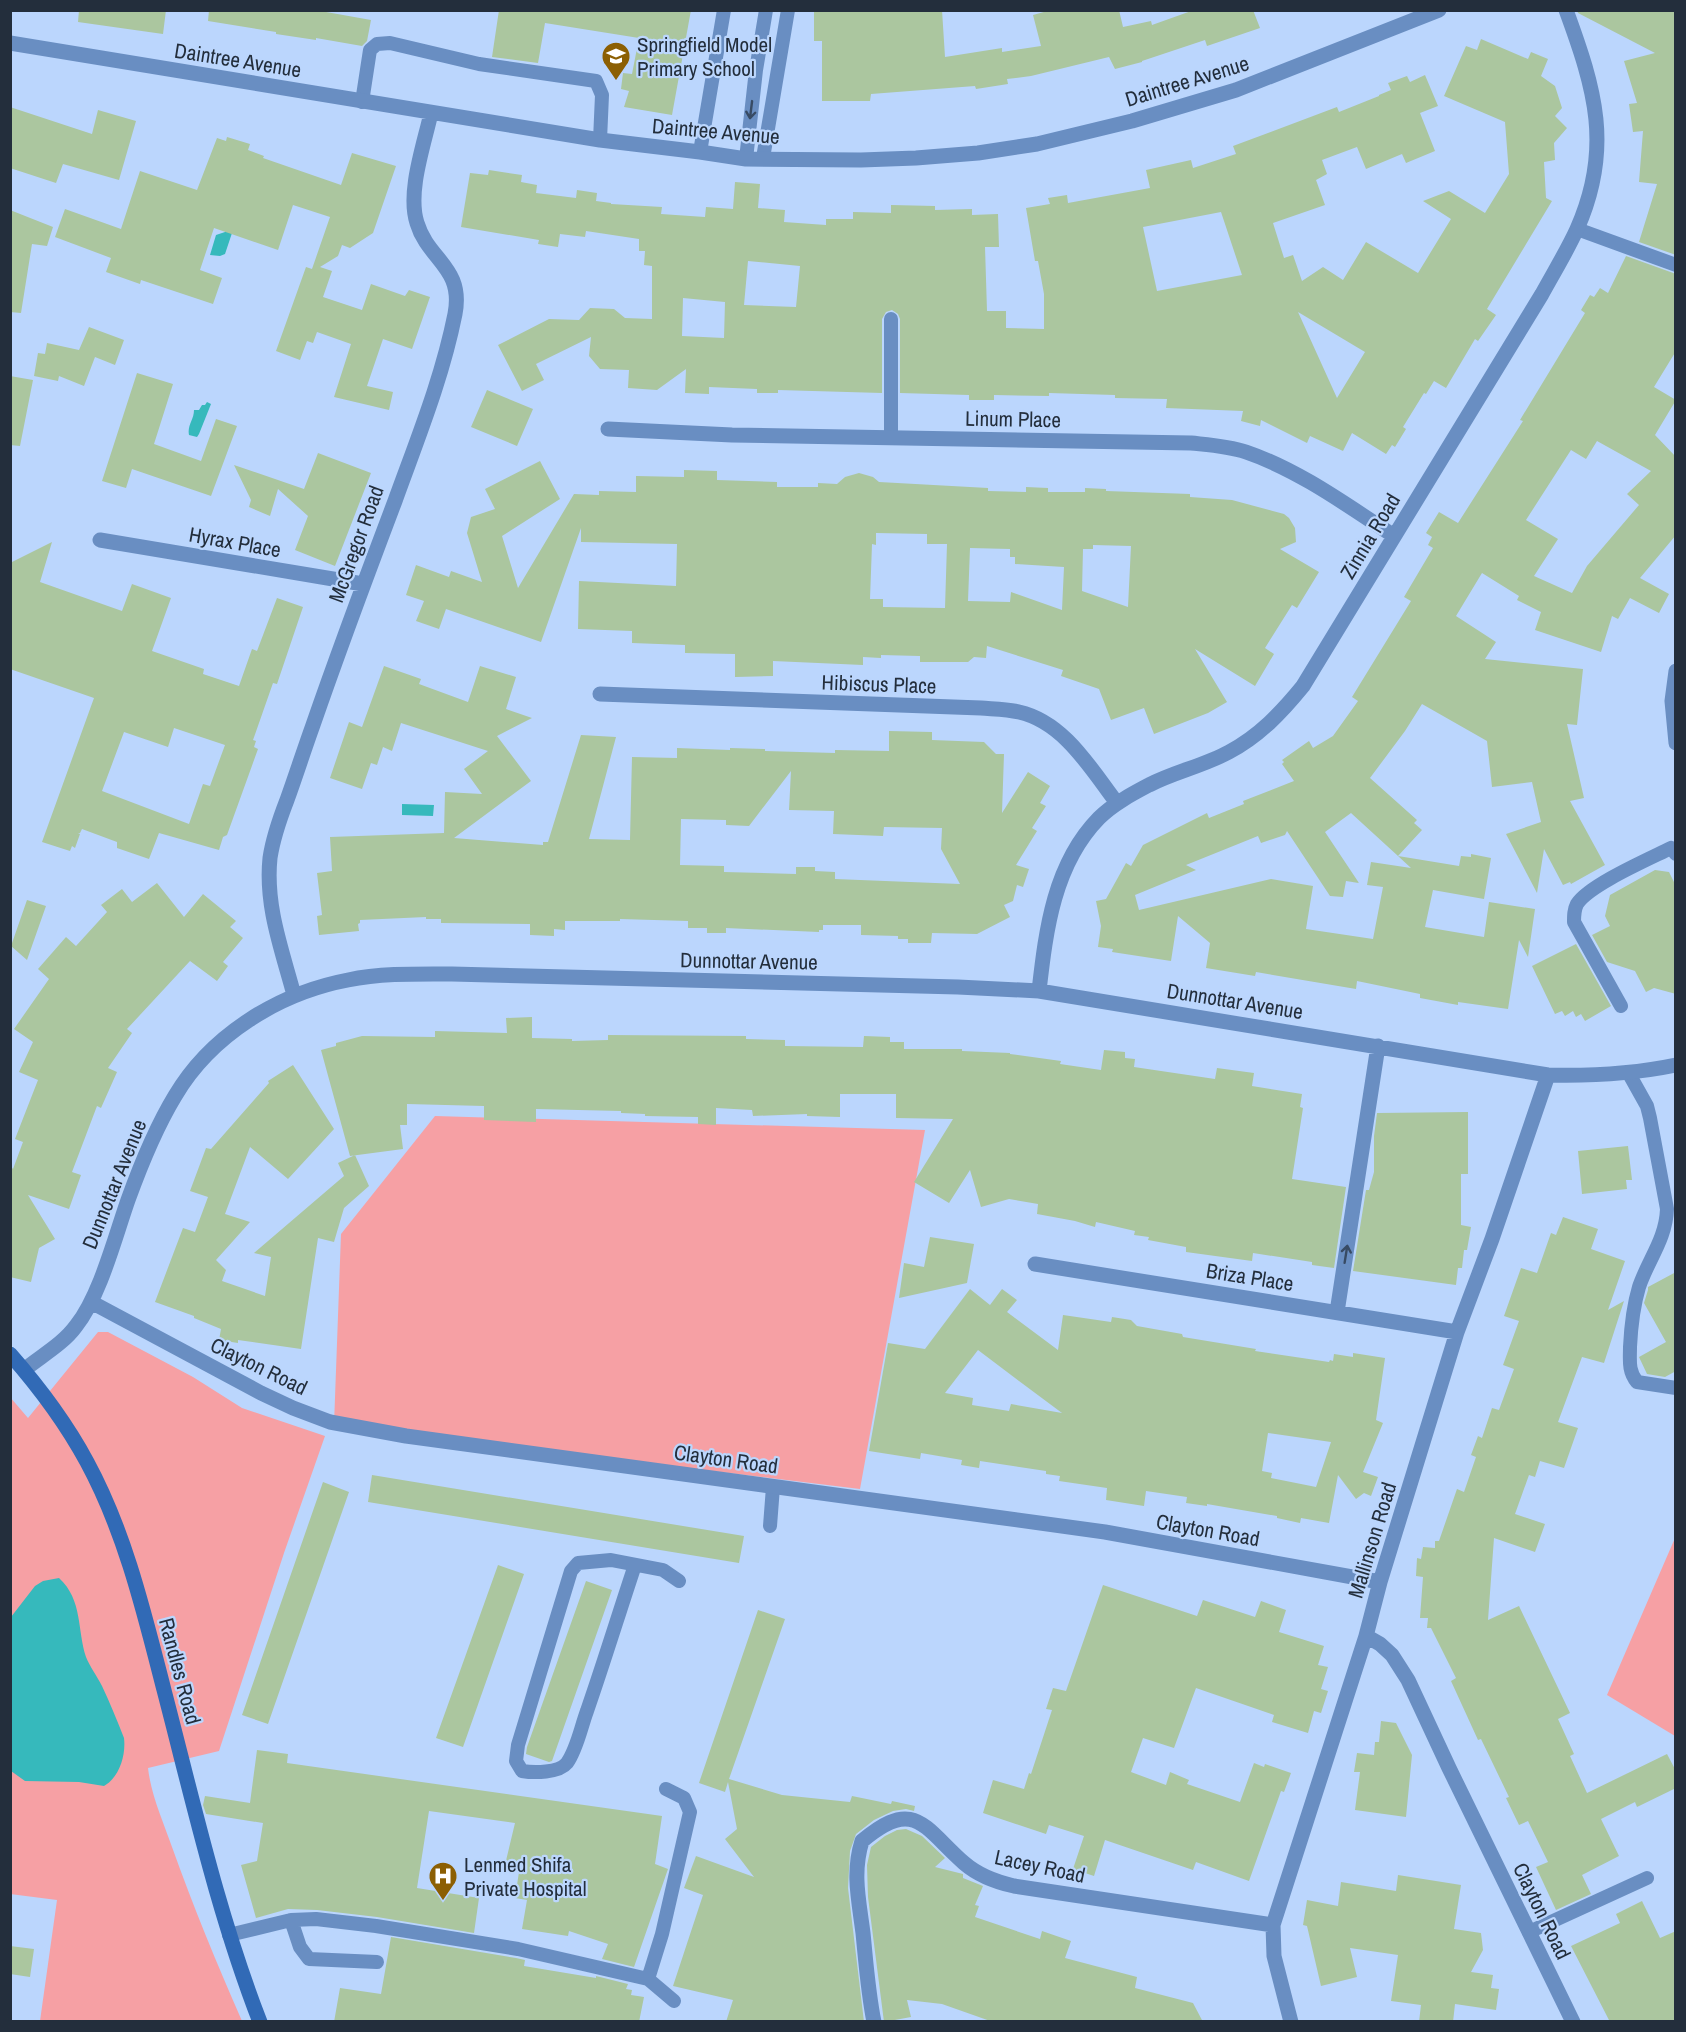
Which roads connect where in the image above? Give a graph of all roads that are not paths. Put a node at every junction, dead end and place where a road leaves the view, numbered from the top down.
1 (724, 10) edge
2 (766, 10) edge
3 (788, 10) edge
4 (1439, 10) edge
5 (1566, 10) edge
6 (10, 44) edge
7 (362, 102) junction
8 (431, 113) junction
9 (600, 140) junction
10 (700, 152) junction
11 (763, 158) junction
12 (746, 159) junction
13 (1577, 229) junction
14 (1676, 265) edge
15 (891, 319) dead end
16 (608, 429) dead end
17 (891, 438) junction
18 (1394, 536) junction
19 (100, 540) dead end
20 (363, 584) junction
21 (1676, 672) edge
22 (600, 694) dead end
23 (1676, 743) edge
24 (1117, 803) junction
25 (1676, 854) edge
26 (1039, 991) junction
27 (294, 995) junction
28 (1621, 1006) dead end
29 (1378, 1046) junction
30 (1676, 1065) edge
31 (1628, 1072) junction
32 (1548, 1075) junction
33 (1035, 1264) dead end
34 (91, 1302) junction
35 (1337, 1312) junction
36 (1457, 1332) junction
37 (10, 1354) edge
38 (24, 1370) junction
39 (1676, 1388) edge
40 (773, 1486) junction
41 (770, 1526) dead end
42 (635, 1565) junction
43 (679, 1581) dead end
44 (1380, 1582) junction
45 (1366, 1636) junction
46 (666, 1789) dead end
47 (1647, 1878) dead end
48 (291, 1920) junction
49 (1273, 1925) junction
50 (1529, 1932) junction
51 (229, 1935) junction
52 (376, 1962) dead end
53 (648, 1979) junction
54 (674, 2001) dead end
55 (260, 2022) edge
56 (874, 2022) edge
57 (1291, 2022) edge
58 (1573, 2022) edge

1 - 10 lane
2 -> 12 lane
3 - 11 lane
4 - 11 street, Daintree Avenue
5 - 13 street, Zinnia Road
6 - 7 street, Daintree Avenue
7 - 8 street, Daintree Avenue
7 - 9 lane
8 - 9 street, Daintree Avenue
8 - 20 street, McGregor Road
9 - 10 street, Daintree Avenue
10 - 12 street, Daintree Avenue
11 - 12 street, Daintree Avenue
13 - 14 lane
13 - 18 street, Zinnia Road
15 - 17 lane
16 - 17 street, Linum Place
17 - 18 street, Linum Place
18 - 24 street, Zinnia Road
19 - 20 street, Hyrax Place
20 - 27 street, McGregor Road
21 - 23 street
22 - 24 street, Hibiscus Place
24 - 26 street, Zinnia Road
25 - 28 lane
26 - 27 street, Dunnottar Avenue
26 - 29 street, Dunnottar Avenue
27 - 34 street, Dunnottar Avenue
29 - 32 street, Dunnottar Avenue
35 -> 29 street
30 - 31 street, Dunnottar Avenue
31 - 32 street, Dunnottar Avenue
31 - 39 lane
32 - 36 street, Mallinson Road
33 - 35 street, Briza Place
34 - 38 street, Dunnottar Avenue
34 - 40 street, Clayton Road
35 - 36 street, Briza Place
36 - 44 street, Mallinson Road
37 - 38 street, Randles Road
38 - 51 street, Randles Road
40 - 41 lane
40 - 44 street, Clayton Road
42 - 42 lane
42 - 43 lane
44 - 45 street, Mallinson Road
45 - 49 street, Mallinson Road
45 - 50 street, Clayton Road
46 - 53 lane
47 - 50 lane
48 - 51 lane
48 - 52 lane
48 - 53 lane
49 - 56 street, Lacey Road
49 - 57 street, Mallinson Road
50 - 58 street, Clayton Road
51 - 55 street, Randles Road
53 - 54 lane

